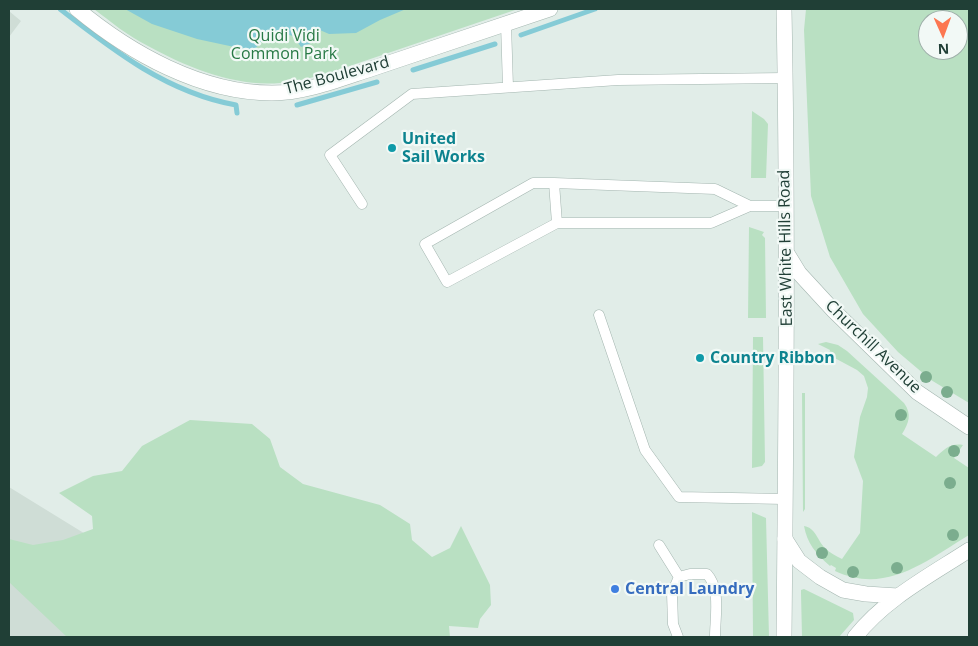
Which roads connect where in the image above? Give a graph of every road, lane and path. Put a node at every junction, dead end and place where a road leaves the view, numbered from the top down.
1 (77, 9) edge
2 (550, 9) edge
3 (784, 9) edge
4 (506, 24) junction
5 (785, 78) junction
6 (508, 87) junction
7 (554, 183) junction
8 (362, 204) dead end
9 (750, 206) junction
10 (786, 206) junction
11 (557, 223) junction
12 (788, 255) junction
13 (599, 315) dead end
14 (969, 427) edge
15 (785, 499) junction
16 (785, 539) junction
17 (659, 545) dead end
18 (969, 550) edge
19 (679, 578) junction
20 (898, 596) junction
21 (678, 637) edge
22 (715, 637) edge
23 (784, 637) edge
24 (855, 637) edge

1 - 4 street, The Boulevard
2 - 4 street, The Boulevard
3 - 5 street, East White Hills Road
4 - 6 lane
5 - 6 lane
5 - 10 street, East White Hills Road
6 - 8 lane
7 - 9 lane
7 - 11 lane
7 - 11 lane
9 - 10 lane
9 - 11 lane
10 - 12 street, East White Hills Road
12 - 14 street, Churchill Avenue
12 - 15 street, East White Hills Road
13 - 15 lane
15 - 16 street, East White Hills Road
16 - 20 street
16 - 23 street, East White Hills Road
17 - 19 lane
18 - 20 street
19 - 21 lane
19 - 22 lane
20 - 24 street

